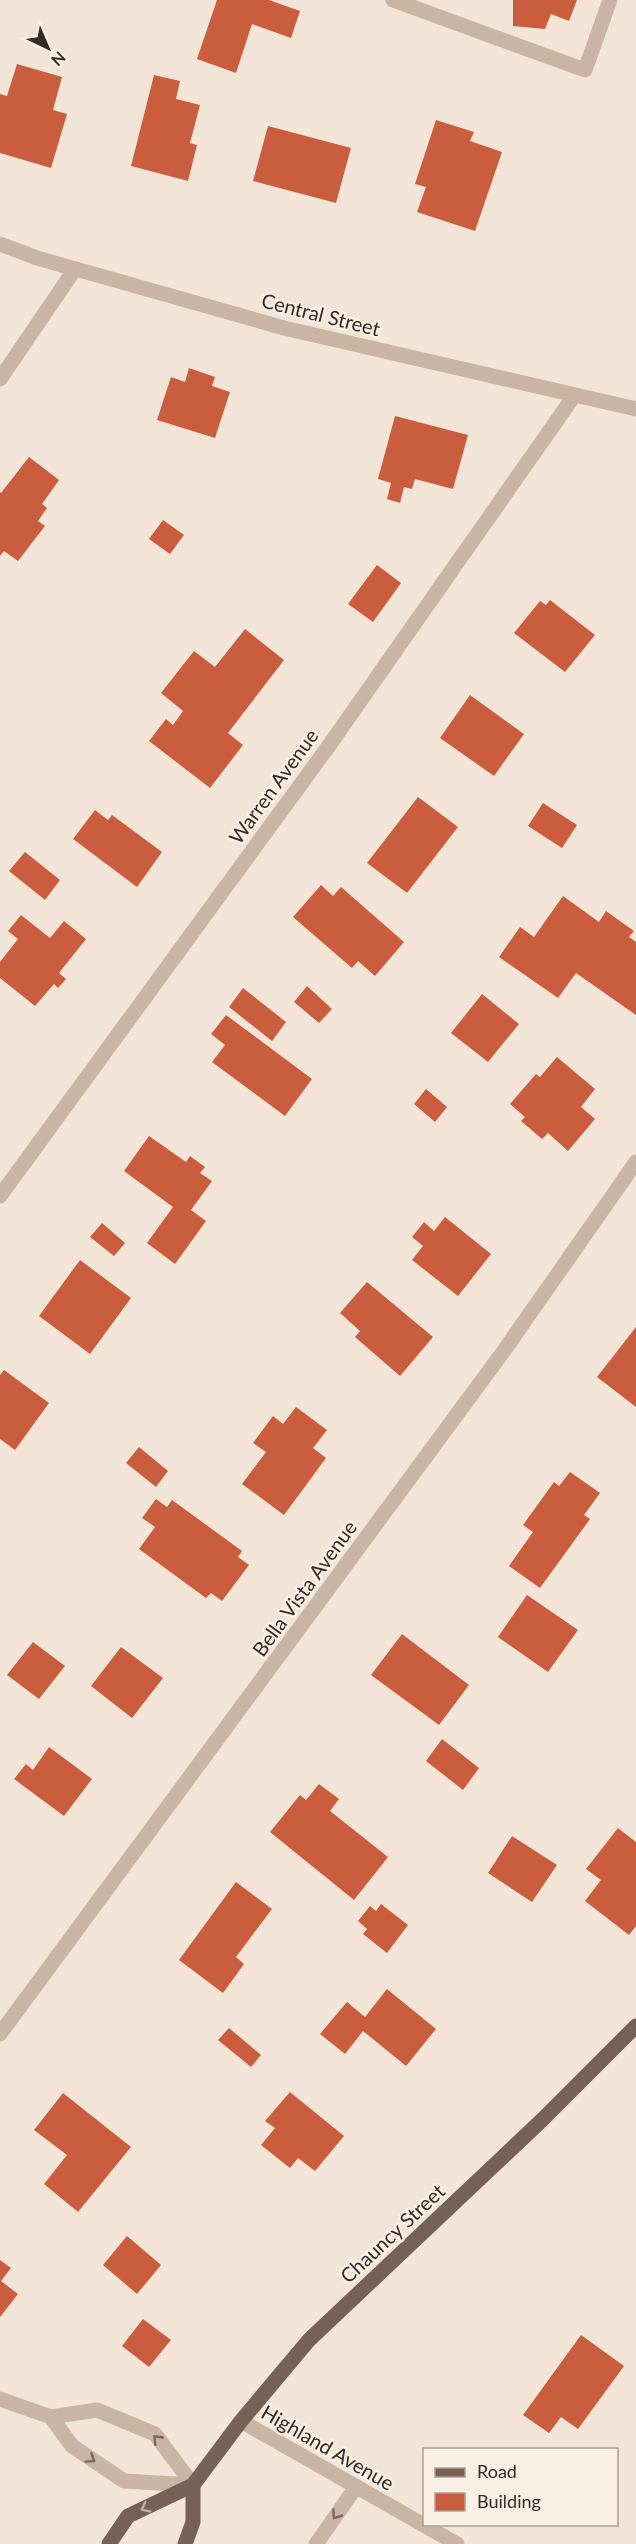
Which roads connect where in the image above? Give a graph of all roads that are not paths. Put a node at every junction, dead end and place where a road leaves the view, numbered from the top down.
1 (393, 0) edge
2 (610, 0) edge
3 (0, 244) edge
4 (75, 269) junction
5 (0, 379) edge
6 (574, 396) junction
7 (636, 409) edge
8 (636, 1162) edge
9 (0, 1196) edge
10 (636, 2026) edge
11 (0, 2034) edge
12 (0, 2399) edge
13 (51, 2417) junction
14 (241, 2421) junction
15 (193, 2485) junction
16 (356, 2487) junction
17 (423, 2524) edge
18 (426, 2526) edge
19 (109, 2544) edge
20 (185, 2544) edge
21 (316, 2544) edge
22 (458, 2544) edge

1 - 2 street
3 - 4 street, Central Street
4 - 5 street
4 - 6 street, Central Street
6 - 7 street, Central Street
6 - 9 street, Warren Avenue
8 - 11 street, Bella Vista Avenue
10 - 14 main road, Chauncy Street
12 - 13 street
13 -> 15 street
15 -> 13 street
14 - 15 main road, Chauncy Street
14 - 16 street, Highland Avenue
15 -> 19 main road, Chauncy Street
15 - 20 main road
16 - 17 street, Highland Avenue
16 -> 21 street
18 - 22 street, Highland Avenue

